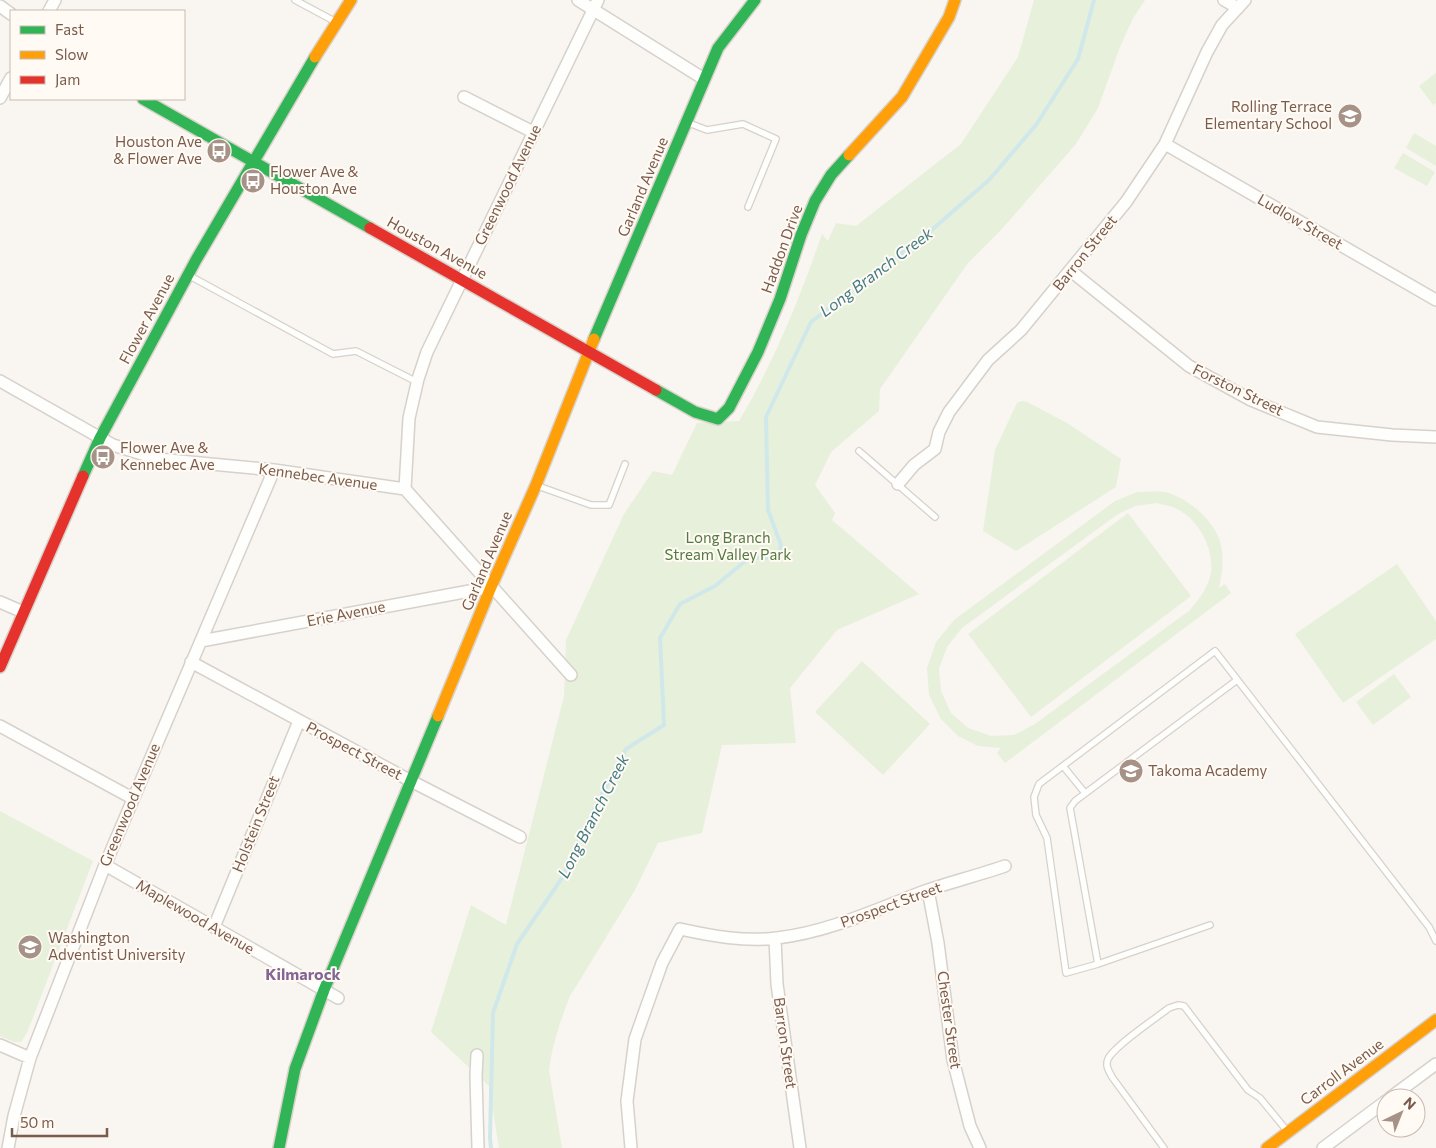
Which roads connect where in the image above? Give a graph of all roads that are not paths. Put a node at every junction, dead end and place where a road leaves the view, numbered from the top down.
1 (295, 0) edge
2 (351, 0) edge
3 (578, 0) edge
4 (756, 0) edge
5 (956, 0) edge
6 (1224, 0) edge
7 (1241, 4) edge
8 (596, 5) edge
9 (336, 22) junction
10 (704, 79) junction
11 (10, 80) edge
12 (464, 97) dead end
13 (0, 98) edge
14 (145, 100) edge
15 (686, 122) junction
16 (533, 132) junction
17 (1164, 144) junction
18 (253, 162) junction
19 (748, 208) dead end
20 (1070, 271) junction
21 (188, 275) junction
22 (462, 280) junction
23 (1436, 300) edge
24 (589, 351) junction
25 (0, 381) edge
26 (417, 382) junction
27 (718, 419) joint
28 (1436, 436) edge
29 (100, 438) junction
30 (859, 451) dead end
31 (625, 464) dead end
32 (274, 470) junction
33 (898, 484) junction
34 (536, 485) junction
35 (405, 489) junction
36 (935, 517) dead end
37 (491, 587) junction
38 (0, 602) edge
39 (23, 612) junction
40 (201, 641) junction
41 (191, 662) junction
42 (0, 667) edge
43 (571, 675) dead end
44 (1237, 680) junction
45 (299, 722) junction
46 (0, 726) edge
47 (1063, 766) junction
48 (411, 781) junction
49 (1085, 793) junction
50 (132, 798) junction
51 (520, 837) dead end
52 (104, 865) junction
53 (1005, 866) dead end
54 (928, 890) junction
55 (1210, 925) dead end
56 (214, 927) junction
57 (775, 938) junction
58 (1436, 941) edge
59 (1098, 964) junction
60 (324, 990) junction
61 (338, 998) dead end
62 (1436, 1020) edge
63 (0, 1045) edge
64 (477, 1055) dead end
65 (30, 1058) junction
66 (1436, 1064) edge
67 (1404, 1088) edge
68 (1376, 1108) edge
69 (1288, 1132) junction
70 (8, 1148) edge
71 (279, 1148) edge
72 (478, 1148) edge
73 (631, 1148) edge
74 (800, 1148) edge
75 (980, 1148) edge
76 (1164, 1148) edge
77 (1267, 1148) edge
78 (1323, 1148) edge

1 - 9 lane
2 - 9 street, Flower Avenue
3 - 8 street
4 - 10 street, Garland Avenue
5 - 27 street, Haddon Drive
6 - 7 street
7 - 17 street, Barron Street
8 - 10 street
8 - 16 street, Greenwood Avenue
9 - 18 street, Flower Avenue
10 - 15 street, Garland Avenue
11 - 13 street
12 - 16 street
14 - 18 street, Houston Avenue
15 - 19 lane
15 - 24 street, Garland Avenue
16 - 22 street, Greenwood Avenue
17 - 20 street, Barron Street
17 - 23 street, Ludlow Street
18 - 21 street, Flower Avenue
18 - 22 street, Houston Avenue
20 - 28 street, Forston Street
20 - 33 street, Barron Street
21 - 26 lane
21 - 29 street, Flower Avenue
22 - 24 street, Houston Avenue
22 - 26 street, Greenwood Avenue
24 - 27 street, Houston Avenue
24 - 34 street, Garland Avenue
25 - 29 street, Kennebec Avenue
26 - 35 street, Greenwood Avenue
29 - 32 street, Kennebec Avenue
29 - 39 street, Flower Avenue
30 - 33 lane
31 - 34 lane
32 - 35 street, Kennebec Avenue
32 - 40 street, Greenwood Avenue
33 - 36 lane
34 - 37 street, Garland Avenue
35 - 37 street
37 - 40 street, Erie Avenue
37 - 43 street
37 - 48 street, Garland Avenue
38 - 39 street
39 - 42 street, Flower Avenue
40 - 41 street, Greenwood Avenue
41 - 45 street, Prospect Street
41 - 50 street, Greenwood Avenue
44 - 47 lane
44 - 49 lane
44 - 58 lane
45 - 48 street, Prospect Street
45 - 56 street, Holstein Street
46 - 50 street
47 - 49 lane
47 - 59 lane
48 - 51 street, Prospect Street
48 - 60 street, Garland Avenue
49 - 59 lane
50 - 52 street, Greenwood Avenue
52 - 56 street, Maplewood Avenue
52 - 65 street, Greenwood Avenue
53 - 54 street, Prospect Street
54 - 57 street, Prospect Street
54 - 75 street, Chester Street
55 - 59 lane
56 - 60 street, Maplewood Avenue
57 - 73 street, Prospect Street
57 - 74 street, Barron Street
60 - 61 street, Maplewood Avenue
60 - 71 street, Garland Avenue
62 - 69 street, Carroll Avenue
63 - 65 street
64 - 72 street
65 - 70 street, Greenwood Avenue
66 - 67 street
68 - 78 street
69 - 76 lane
69 - 77 street, Carroll Avenue

